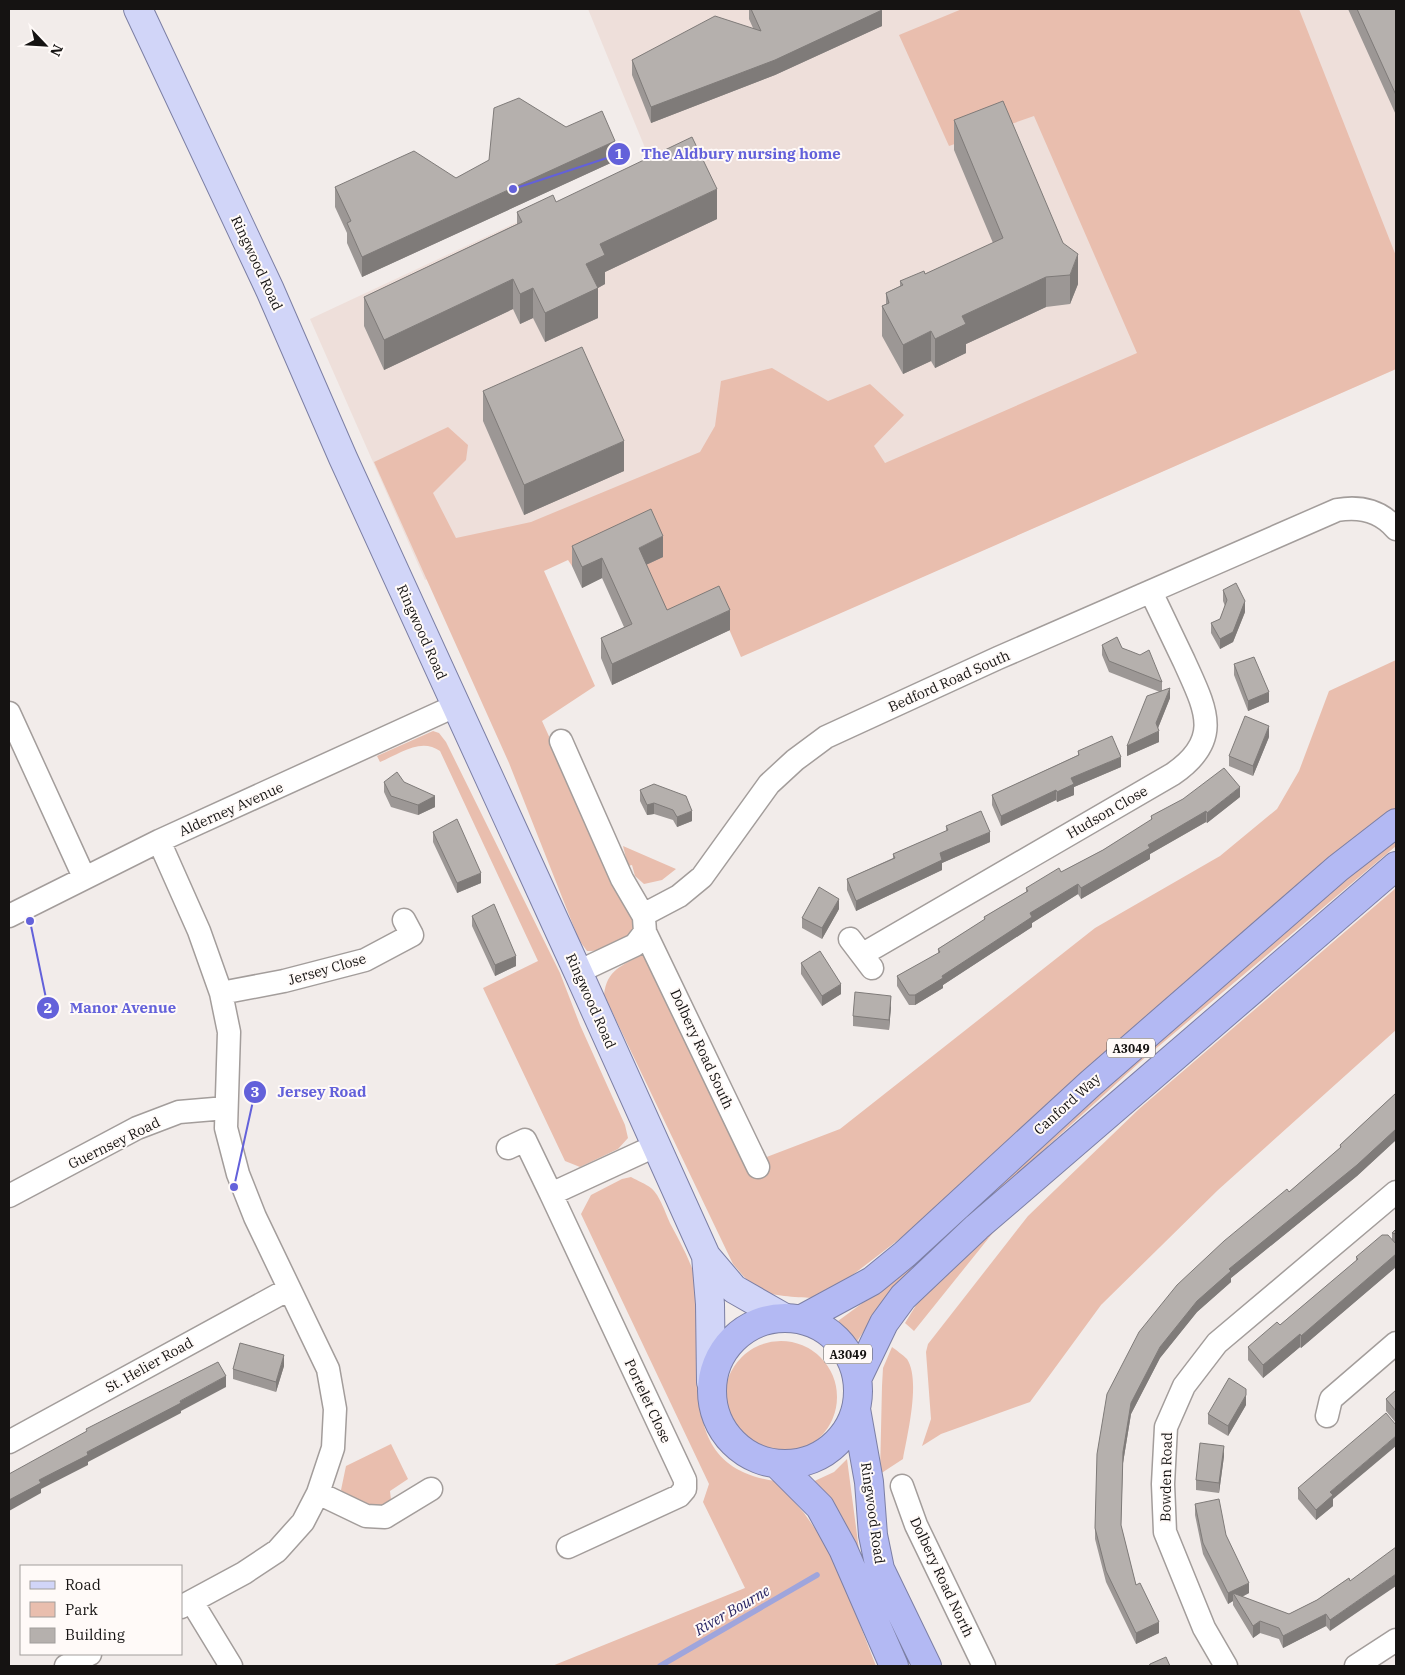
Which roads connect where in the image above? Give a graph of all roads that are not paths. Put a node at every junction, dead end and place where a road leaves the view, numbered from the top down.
1 (138, 9) edge
2 (1396, 529) edge
3 (1151, 592) junction
4 (456, 706) junction
5 (9, 713) edge
6 (561, 741) dead end
7 (1396, 823) edge
8 (159, 841) junction
9 (1396, 866) edge
10 (84, 877) junction
11 (9, 916) edge
12 (404, 920) dead end
13 (644, 924) junction
14 (862, 954) dead end
15 (578, 972) junction
16 (221, 993) junction
17 (226, 1108) junction
18 (517, 1144) dead end
19 (655, 1146) junction
20 (758, 1168) dead end
21 (1396, 1192) edge
22 (551, 1194) junction
23 (9, 1196) edge
24 (706, 1256) junction
25 (289, 1289) junction
26 (792, 1318) junction
27 (1396, 1343) edge
28 (858, 1377) junction
29 (711, 1382) junction
30 (856, 1410) junction
31 (1327, 1416) dead end
32 (9, 1442) edge
33 (778, 1465) junction
34 (902, 1486) dead end
35 (431, 1489) dead end
36 (318, 1493) junction
37 (567, 1547) dead end
38 (187, 1605) edge
39 (1396, 1640) edge
40 (88, 1655) edge
41 (66, 1666) edge
42 (231, 1666) edge
43 (894, 1666) edge
44 (926, 1666) edge
45 (984, 1666) edge
46 (1226, 1666) edge
47 (1356, 1666) edge

1 - 4 main road, Ringwood Road
2 - 3 street, Bedford Road South
3 - 13 street, Bedford Road South
3 - 14 street, Hudson Close
4 - 8 street, Alderney Avenue
4 - 15 main road, Ringwood Road
5 - 10 street
6 - 13 street, Dolbery Road South
7 - 26 highway, Canford Way / A3049
8 - 10 street, Alderney Avenue
8 - 16 street
9 - 28 highway, A3049
10 - 11 street, Alderney Avenue
12 - 16 street, Jersey Close
13 - 15 street, Bedford Road South
13 - 20 street, Dolbery Road South
15 - 19 main road, Ringwood Road
16 - 17 street
17 - 23 street, Guernsey Road
17 - 25 street
18 - 22 street, Portelet Close
19 - 22 street
19 - 24 main road, Ringwood Road
21 - 46 street, Bowden Road
22 - 37 street, Portelet Close
24 - 26 main road, Ringwood Road
24 - 29 main road, Ringwood Road
25 - 32 street, St. Helier Road
25 - 36 street
26 - 28 highway, A3049
26 - 29 highway, A3049
27 - 31 street
28 - 30 highway, A3049
29 - 33 highway, A3049
30 - 33 highway, A3049
30 - 44 highway, Ringwood Road / A3049
33 - 43 highway, Ringwood Road / A3049
34 - 45 street, Dolbery Road North
35 - 36 street
36 - 38 street
38 - 42 street
39 - 47 street
40 - 41 street

